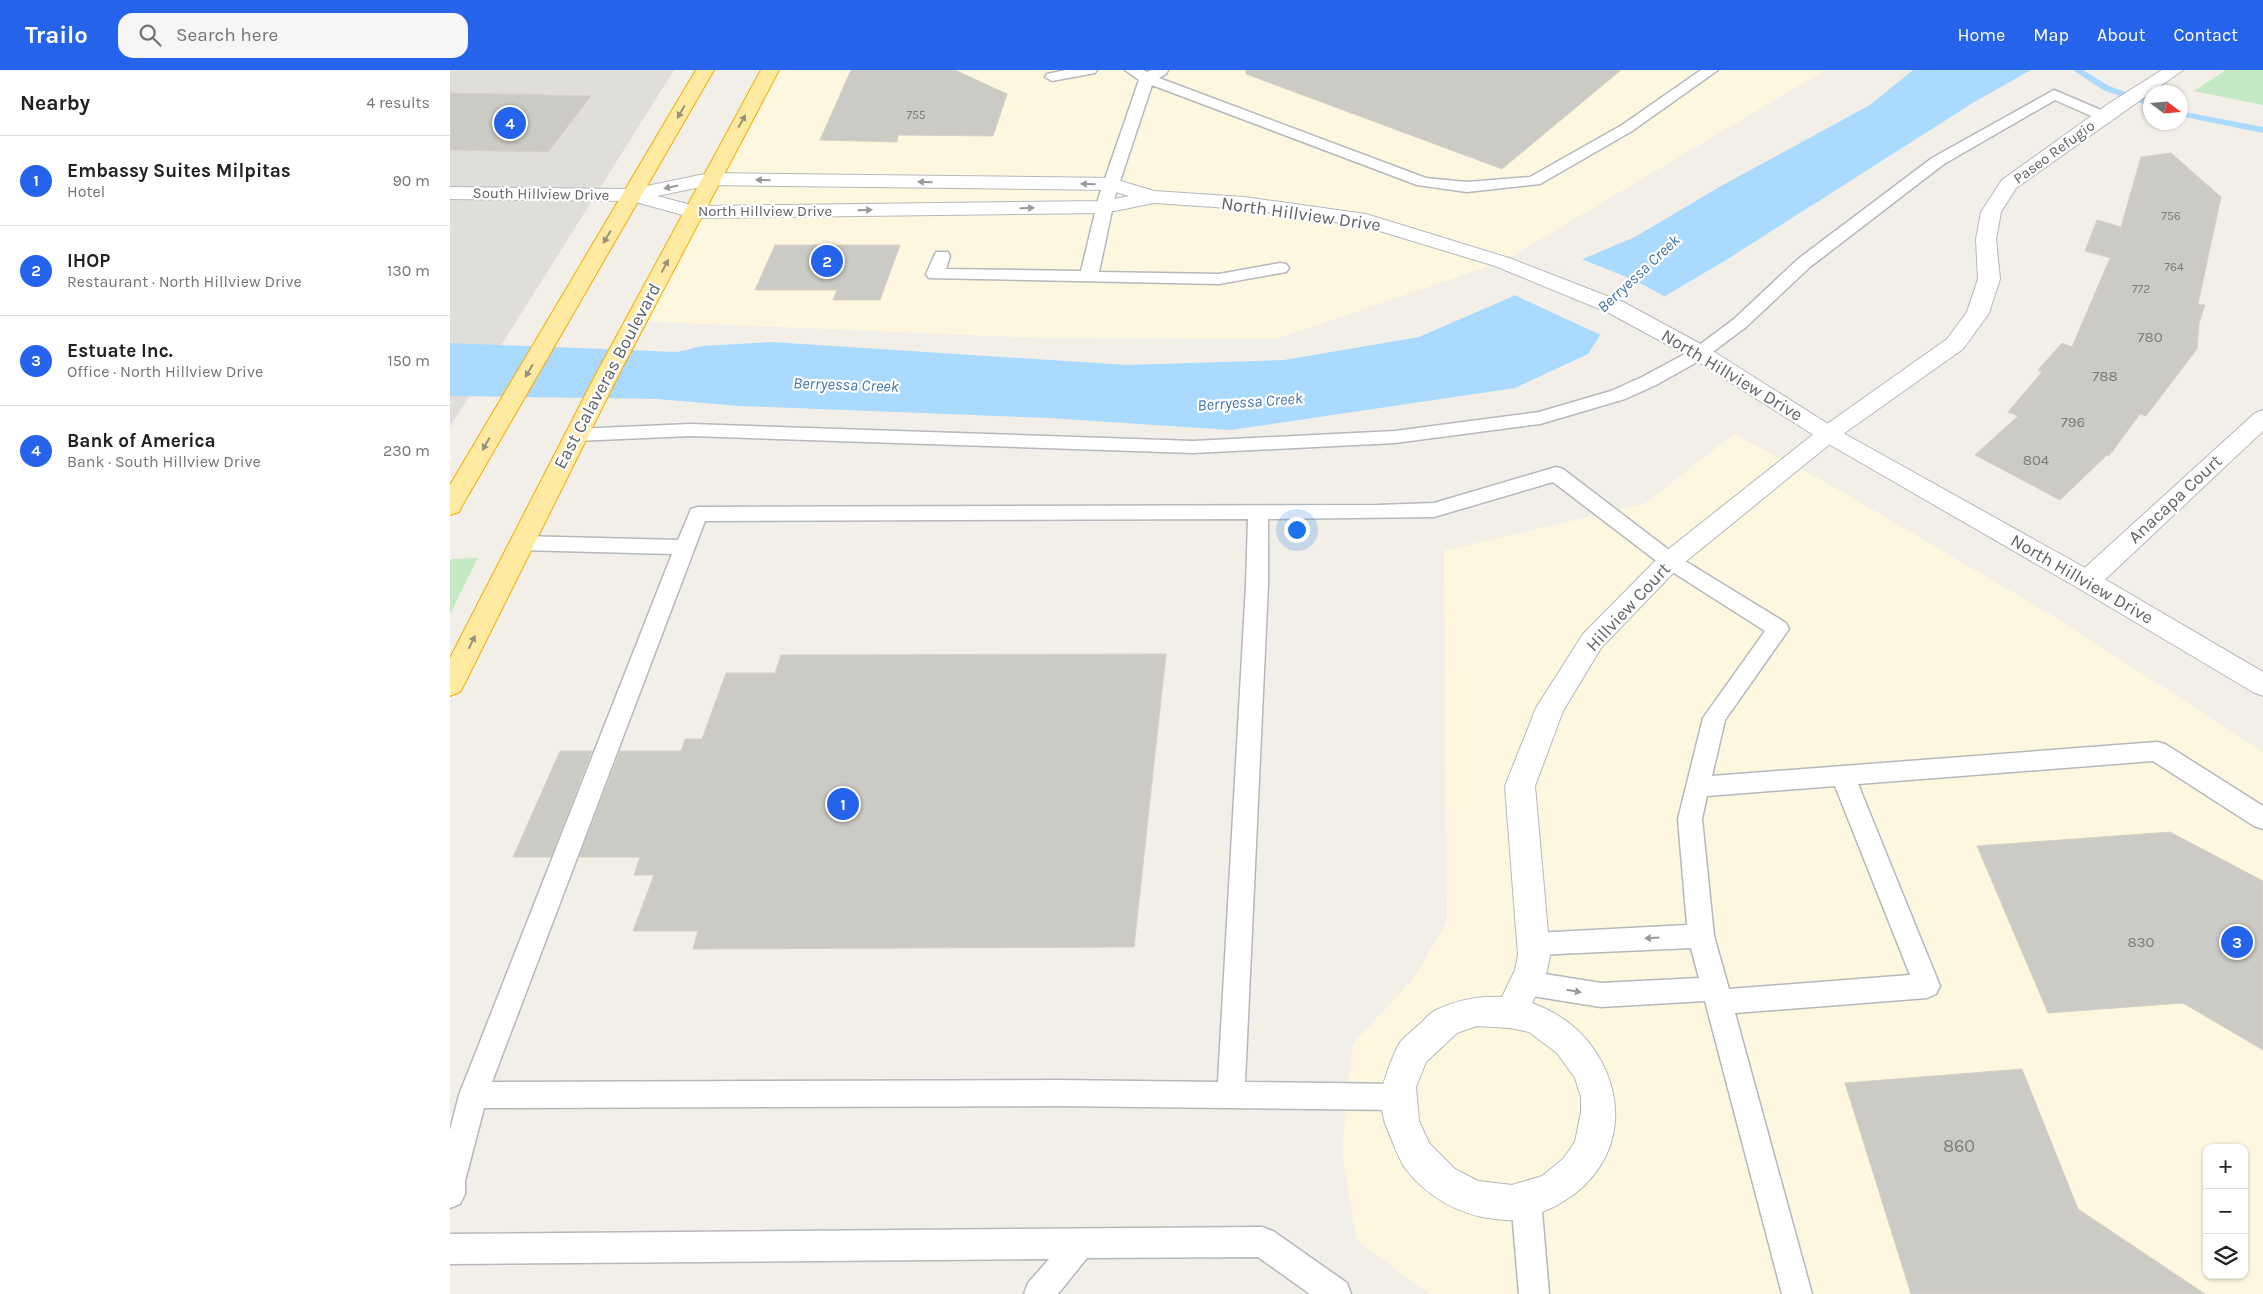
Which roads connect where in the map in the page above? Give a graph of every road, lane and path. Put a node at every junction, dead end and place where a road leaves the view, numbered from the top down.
1 (705, 70) edge
2 (770, 70) edge
3 (1090, 70) edge
4 (1132, 70) edge
5 (1162, 70) edge
6 (1711, 70) edge
7 (2174, 70) edge
8 (1052, 77) dead end
9 (1147, 78) junction
10 (2109, 112) junction
11 (710, 179) junction
12 (1111, 184) junction
13 (450, 193) edge
14 (632, 195) junction
15 (1152, 197) junction
16 (1104, 207) junction
17 (694, 212) junction
18 (942, 256) dead end
19 (1280, 268) dead end
20 (1089, 276) junction
21 (1700, 353) junction
22 (2263, 418) edge
23 (1828, 434) junction
24 (575, 435) junction
25 (451, 502) edge
26 (1258, 513) junction
27 (520, 544) junction
28 (684, 547) junction
29 (1670, 561) junction
30 (2087, 581) junction
31 (450, 685) edge
32 (2263, 686) edge
33 (1844, 776) junction
34 (1697, 788) junction
35 (2263, 819) edge
36 (1701, 936) junction
37 (1535, 944) junction
38 (1526, 982) junction
39 (1717, 996) junction
40 (1511, 1012) junction
41 (473, 1094) junction
42 (1231, 1095) junction
43 (1398, 1097) junction
44 (450, 1194) edge
45 (1526, 1200) junction
46 (1080, 1244) junction
47 (450, 1249) edge
48 (1039, 1294) edge
49 (1336, 1294) edge
50 (1534, 1294) edge
51 (1796, 1294) edge

1 -> 14 highway
11 -> 2 highway, East Calaveras Boulevard
3 - 8 lane
4 - 9 lane
5 - 9 lane
6 - 9 lane
7 - 10 street, Paseo Refugio
9 - 12 lane
10 - 21 lane
10 - 23 street, Paseo Refugio
12 -> 11 street, North Hillview Drive
11 -> 14 street, North Hillview Drive
11 - 17 highway, East Calaveras Boulevard
12 - 15 street, North Hillview Drive
12 - 16 lane
13 - 14 street, South Hillview Drive
14 - 17 street, North Hillview Drive
14 -> 25 highway
15 - 16 street, North Hillview Drive
15 - 21 street, North Hillview Drive
17 -> 16 street, North Hillview Drive
16 - 20 lane
24 -> 17 highway, East Calaveras Boulevard
18 - 20 lane
19 - 20 lane
21 - 23 street, North Hillview Drive
21 - 24 lane
22 - 30 street, Anacapa Court
23 - 29 street, Hillview Court
23 - 30 street, North Hillview Drive
24 - 27 highway, East Calaveras Boulevard
26 - 28 lane
26 - 29 lane
26 - 42 lane
27 - 28 lane
31 -> 27 highway, East Calaveras Boulevard
28 - 41 lane
29 - 34 lane
29 - 37 street, Hillview Court
30 - 32 street, North Hillview Drive
33 - 34 lane
33 - 35 lane
33 - 39 lane
34 - 36 lane
36 -> 37 lane
36 - 39 lane
37 - 38 street, Hillview Court
38 -> 39 lane
38 - 40 street, Hillview Court
39 - 51 lane
40 - 43 street
40 - 45 street
41 - 42 lane
41 - 44 lane
42 - 43 lane
43 - 45 street
45 - 50 lane
46 - 47 lane
46 - 48 lane
46 - 49 lane

